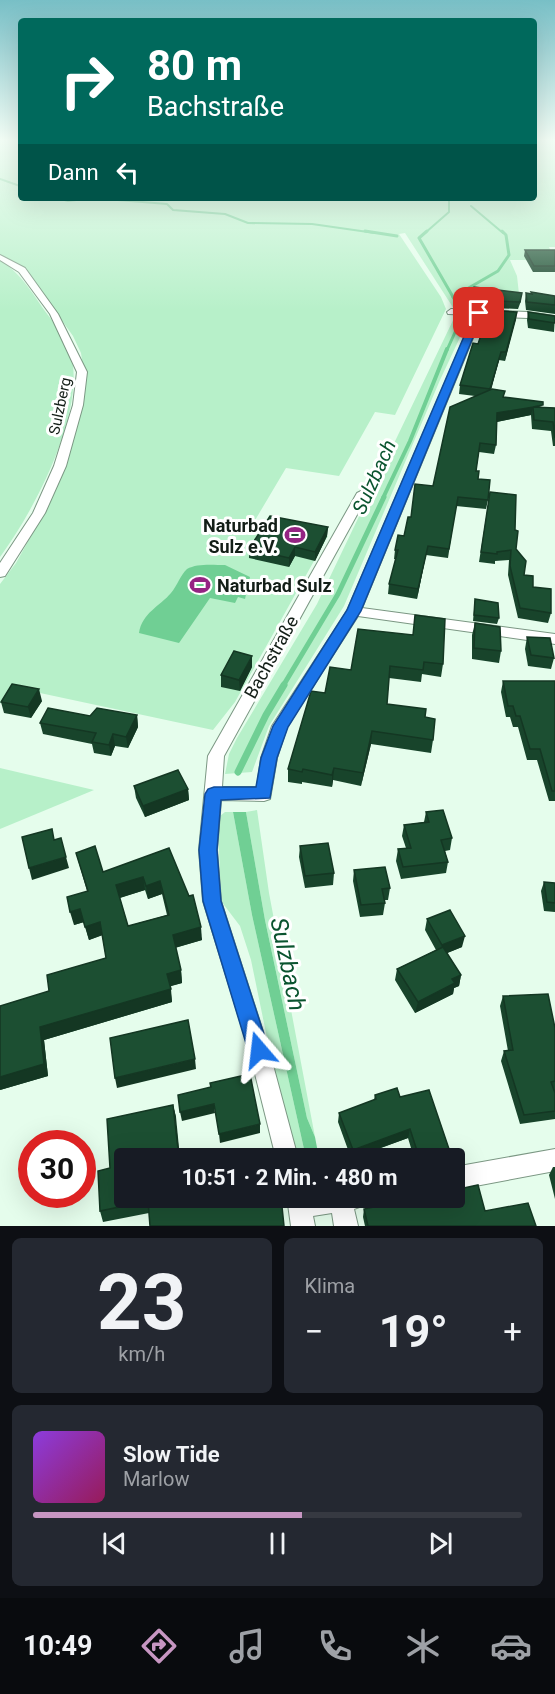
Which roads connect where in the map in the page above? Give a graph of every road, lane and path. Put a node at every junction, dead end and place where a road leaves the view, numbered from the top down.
1 (0, 256) edge
2 (454, 311) dead end
3 (474, 312) junction
4 (555, 319) edge
5 (363, 493) dead end
6 (0, 573) edge
7 (354, 611) junction
8 (555, 639) edge
9 (214, 794) junction
10 (284, 1148) edge
11 (555, 1160) edge
12 (465, 1177) edge
13 (348, 1208) edge
14 (346, 1226) edge

1 - 6 street, Sulzberg
2 - 3 street
3 - 4 street
3 - 7 street
5 - 9 street, Bachstraße
7 - 8 street
7 - 9 street
9 - 10 street, Bachstraße
11 - 12 street
13 - 14 street

